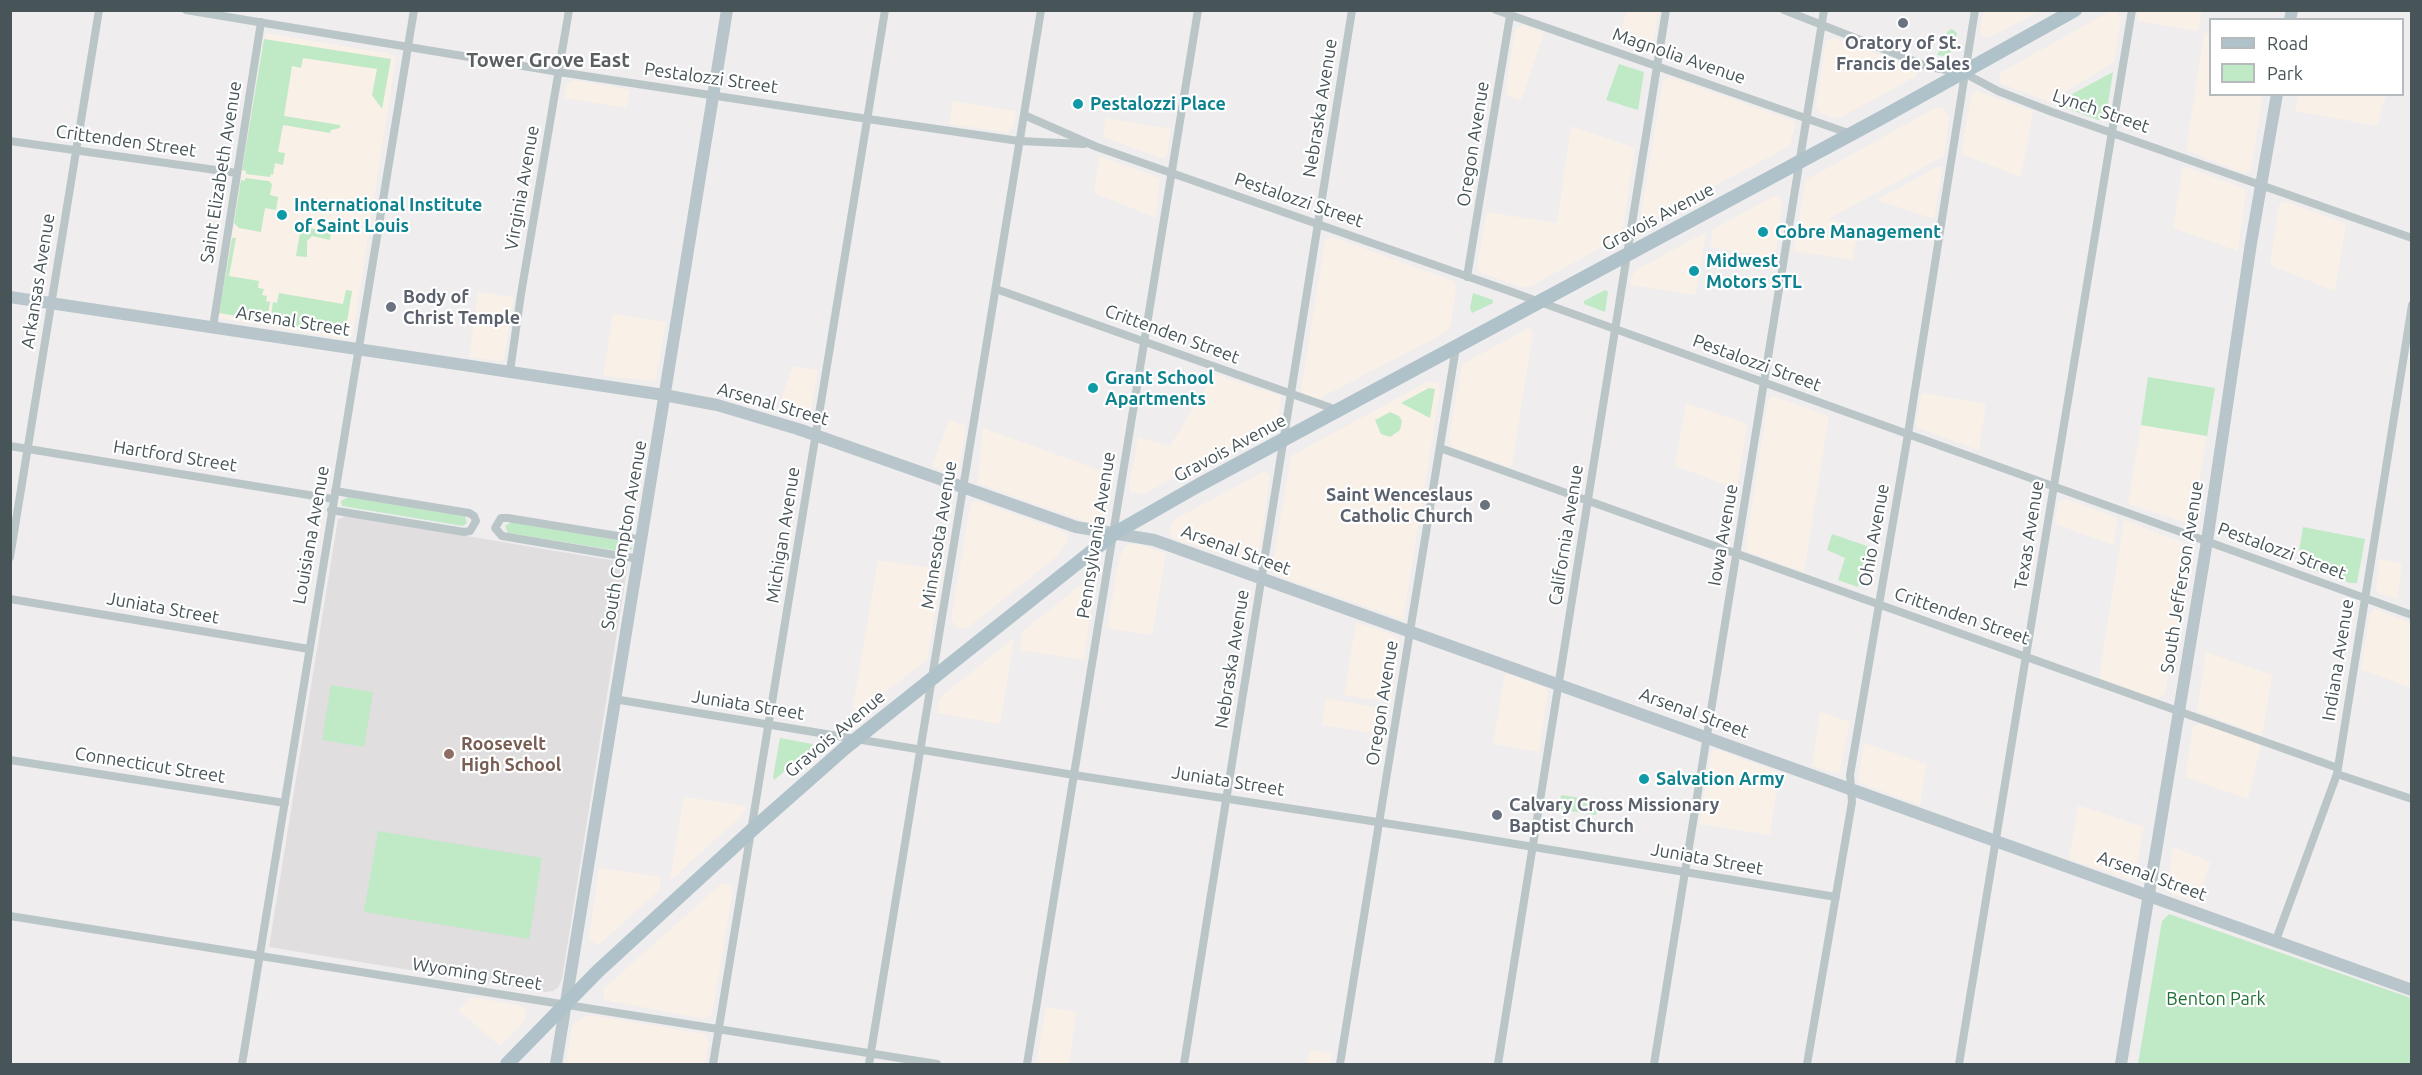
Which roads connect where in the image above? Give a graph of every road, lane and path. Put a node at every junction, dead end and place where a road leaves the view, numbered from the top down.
1 (99, 10) edge
2 (186, 10) edge
3 (414, 10) edge
4 (569, 10) edge
5 (726, 10) edge
6 (885, 10) edge
7 (1041, 10) edge
8 (1198, 10) edge
9 (1352, 10) edge
10 (1496, 10) edge
11 (1666, 10) edge
12 (1784, 10) edge
13 (1824, 10) edge
14 (1975, 10) edge
15 (2075, 10) edge
16 (2132, 10) edge
17 (1510, 16) junction
18 (261, 22) junction
19 (1821, 26) junction
20 (408, 47) junction
21 (1657, 67) junction
22 (559, 72) junction
23 (1965, 73) junction
24 (713, 94) junction
25 (2277, 96) edge
26 (1024, 115) junction
27 (868, 118) junction
28 (1807, 118) junction
29 (2112, 132) junction
30 (1851, 134) junction
31 (10, 141) edge
32 (1019, 141) junction
33 (1091, 145) junction
34 (76, 151) junction
35 (1800, 161) junction
36 (237, 173) junction
37 (1172, 173) junction
38 (2261, 184) junction
39 (1319, 224) junction
40 (2412, 238) edge
41 (1626, 255) junction
42 (1467, 277) junction
43 (996, 289) junction
44 (10, 297) edge
45 (1539, 302) junction
46 (52, 303) junction
47 (2412, 305) edge
48 (213, 327) junction
49 (1614, 329) junction
50 (1144, 343) junction
51 (1456, 347) junction
52 (358, 349) junction
53 (510, 371) junction
54 (1765, 383) junction
55 (1292, 394) junction
56 (664, 395) junction
57 (1337, 410) junction
58 (1908, 434) junction
59 (816, 435) junction
60 (1285, 438) junction
61 (10, 446) edge
62 (1440, 448) junction
63 (28, 449) junction
64 (2054, 486) junction
65 (964, 488) junction
66 (334, 495) junction
67 (1589, 502) junction
68 (331, 510) junction
69 (1115, 533) junction
70 (642, 540) junction
71 (2207, 541) junction
72 (1736, 555) junction
73 (10, 557) edge
74 (639, 559) junction
75 (1261, 579) junction
76 (2365, 598) junction
77 (10, 599) edge
78 (1879, 605) junction
79 (2412, 615) edge
80 (1410, 632) junction
81 (309, 649) junction
82 (2026, 656) junction
83 (932, 678) junction
84 (1558, 684) junction
85 (614, 699) junction
86 (2179, 711) junction
87 (769, 725) junction
88 (1706, 736) junction
89 (856, 739) junction
90 (921, 750) junction
91 (10, 760) edge
92 (2337, 771) junction
93 (1074, 776) junction
94 (1851, 788) junction
95 (1226, 797) junction
96 (2412, 799) edge
97 (285, 803) junction
98 (1380, 822) junction
99 (752, 830) junction
100 (1995, 840) junction
101 (1533, 846) junction
102 (1684, 872) junction
103 (2149, 894) junction
104 (1836, 897) junction
105 (10, 916) edge
106 (2276, 940) junction
107 (260, 956) junction
108 (2412, 990) edge
109 (566, 1004) junction
110 (719, 1029) junction
111 (870, 1054) junction
112 (242, 1065) edge
113 (507, 1065) edge
114 (556, 1065) edge
115 (713, 1065) edge
116 (869, 1065) edge
117 (938, 1065) edge
118 (1027, 1065) edge
119 (1184, 1065) edge
120 (1340, 1065) edge
121 (1498, 1065) edge
122 (1654, 1065) edge
123 (1807, 1065) edge
124 (1959, 1065) edge
125 (2121, 1065) edge

1 - 34 street, Arkansas Avenue
2 - 18 street, Pestalozzi Street
3 - 20 street, Louisiana Avenue
4 - 22 street, Virginia Avenue
5 - 24 main road, South Compton Avenue
6 - 27 street, Michigan Avenue
7 - 26 street, Minnesota Avenue
8 - 37 street, Pennsylvania Avenue
9 - 39 street, Nebraska Avenue
10 - 17 street, Magnolia Avenue
11 - 21 street, California Avenue
12 - 19 street, Lynch Street
13 - 19 street, Iowa Avenue
14 - 23 street, Ohio Avenue
15 - 23 main road, Gravois Avenue
16 - 29 street, Texas Avenue
17 - 21 street, Magnolia Avenue
17 - 42 street, Oregon Avenue
18 - 20 street, Pestalozzi Street
18 - 36 street, Saint Elizabeth Avenue
19 - 23 street, Lynch Street
19 - 28 street, Iowa Avenue
20 - 22 street, Pestalozzi Street
20 - 52 street, Louisiana Avenue
21 - 28 street, Magnolia Avenue
21 - 41 street, California Avenue
22 - 24 street, Pestalozzi Street
22 - 53 street, Virginia Avenue
23 - 29 street, Lynch Street
23 - 30 main road, Gravois Avenue
23 - 58 street, Ohio Avenue
24 - 27 street, Pestalozzi Street
24 - 56 main road, South Compton Avenue
25 - 38 main road, South Jefferson Avenue
26 - 32 street, Minnesota Avenue
26 - 33 street, Pestalozzi Street
27 - 32 street, Pestalozzi Street
27 - 59 street, Michigan Avenue
28 - 30 street, Magnolia Avenue
28 - 35 street, Iowa Avenue
29 - 38 street, Lynch Street
29 - 64 street, Texas Avenue
30 - 35 main road, Gravois Avenue
31 - 34 street, Crittenden Street
32 - 33 street, Pestalozzi Street
32 - 43 street, Minnesota Avenue
33 - 37 street, Pestalozzi Street
34 - 36 street, Crittenden Street
34 - 46 street, Arkansas Avenue
35 - 41 main road, Gravois Avenue
35 - 54 street, Iowa Avenue
36 - 48 street, Saint Elizabeth Avenue
37 - 39 street, Pestalozzi Street
37 - 50 street, Pennsylvania Avenue
38 - 40 street, Lynch Street
38 - 71 main road, South Jefferson Avenue
39 - 42 street, Pestalozzi Street
39 - 55 street, Nebraska Avenue
41 - 45 main road, Gravois Avenue
41 - 49 street, California Avenue
42 - 45 street, Pestalozzi Street
43 - 50 street, Crittenden Street
43 - 65 street, Minnesota Avenue
44 - 46 main road, Arsenal Street
45 - 49 street, Pestalozzi Street
45 - 51 main road, Gravois Avenue
46 - 48 main road, Arsenal Street
46 - 63 street, Arkansas Avenue
47 - 76 street, Indiana Avenue
48 - 52 main road, Arsenal Street
49 - 54 street, Pestalozzi Street
49 - 67 street, California Avenue
50 - 55 street, Crittenden Street
50 - 69 street, Pennsylvania Avenue
51 - 57 main road, Gravois Avenue
51 - 62 street, Oregon Avenue
52 - 53 main road, Arsenal Street
52 - 66 street, Louisiana Avenue
53 - 56 main road, Arsenal Street
54 - 58 street, Pestalozzi Street
54 - 72 street, Iowa Avenue
55 - 57 street, Crittenden Street
55 - 60 street, Nebraska Avenue
56 - 59 main road, Arsenal Street
56 - 70 main road, South Compton Avenue
57 - 60 main road, Gravois Avenue
58 - 64 street, Pestalozzi Street
58 - 78 street, Ohio Avenue
59 - 65 main road, Arsenal Street
59 - 87 street, Michigan Avenue
60 - 69 main road, Gravois Avenue
60 - 75 street, Nebraska Avenue
61 - 63 street, Hartford Street
62 - 67 street, Crittenden Street
62 - 80 street, Oregon Avenue
63 - 66 street, Hartford Street
63 - 73 street, Arkansas Avenue
64 - 71 street, Pestalozzi Street
64 - 82 street, Texas Avenue
65 - 69 main road, Arsenal Street
65 - 83 street, Minnesota Avenue
66 - 68 street, Louisiana Avenue
66 - 68 street, Hartford Street
67 - 72 street, Crittenden Street
67 - 84 street, California Avenue
68 - 81 street, Louisiana Avenue
69 - 75 main road, Arsenal Street
69 - 83 main road, Gravois Avenue
69 - 93 street, Pennsylvania Avenue
70 - 74 main road, South Compton Avenue
70 - 74 street
71 - 76 street, Pestalozzi Street
71 - 86 main road, South Jefferson Avenue
72 - 78 street, Crittenden Street
72 - 88 street, Iowa Avenue
74 - 85 main road, South Compton Avenue
75 - 80 main road, Arsenal Street
75 - 95 street, Nebraska Avenue
76 - 79 street, Pestalozzi Street
76 - 92 street, Indiana Avenue
77 - 81 street, Juniata Street
78 - 82 street, Crittenden Street
78 - 94 street, Ohio Avenue
80 - 84 main road, Arsenal Street
80 - 98 street, Oregon Avenue
81 - 97 street, Louisiana Avenue
82 - 86 street, Crittenden Street
82 - 100 street, Texas Avenue
83 - 89 main road, Gravois Avenue
83 - 90 street, Minnesota Avenue
84 - 88 main road, Arsenal Street
84 - 101 street, California Avenue
85 - 87 street, Juniata Street
85 - 109 main road, South Compton Avenue
86 - 92 street, Crittenden Street
86 - 103 main road, South Jefferson Avenue
87 - 89 street, Juniata Street
87 - 99 street, Michigan Avenue
88 - 94 main road, Arsenal Street
88 - 102 street, Iowa Avenue
89 - 90 street, Juniata Street
89 - 99 main road, Gravois Avenue
90 - 93 street, Juniata Street
90 - 111 street, Minnesota Avenue
91 - 97 street, Connecticut Street
92 - 96 street, Crittenden Street
92 - 106 street, Indiana Avenue
93 - 95 street, Juniata Street
93 - 118 street, Pennsylvania Avenue
94 - 100 main road, Arsenal Street
94 - 104 street, Ohio Avenue
95 - 98 street, Juniata Street
95 - 119 street, Nebraska Avenue
97 - 107 street, Louisiana Avenue
98 - 101 street, Juniata Street
98 - 120 street, Oregon Avenue
99 - 109 main road, Gravois Avenue
99 - 110 street, Michigan Avenue
100 - 103 main road, Arsenal Street
100 - 124 street, Texas Avenue
101 - 102 street, Juniata Street
101 - 121 street, California Avenue
102 - 104 street, Juniata Street
102 - 122 street, Iowa Avenue
103 - 106 main road, Arsenal Street
103 - 125 main road, South Jefferson Avenue
104 - 123 street, Ohio Avenue
105 - 107 street, Wyoming Street
106 - 108 main road, Arsenal Street
107 - 109 street, Wyoming Street
107 - 112 street, Louisiana Avenue
109 - 110 street, Wyoming Street
109 - 113 main road, Gravois Avenue
109 - 114 main road, South Compton Avenue
110 - 111 street, Wyoming Street
110 - 115 street, Michigan Avenue
111 - 116 street, Minnesota Avenue
111 - 117 street, Wyoming Street

